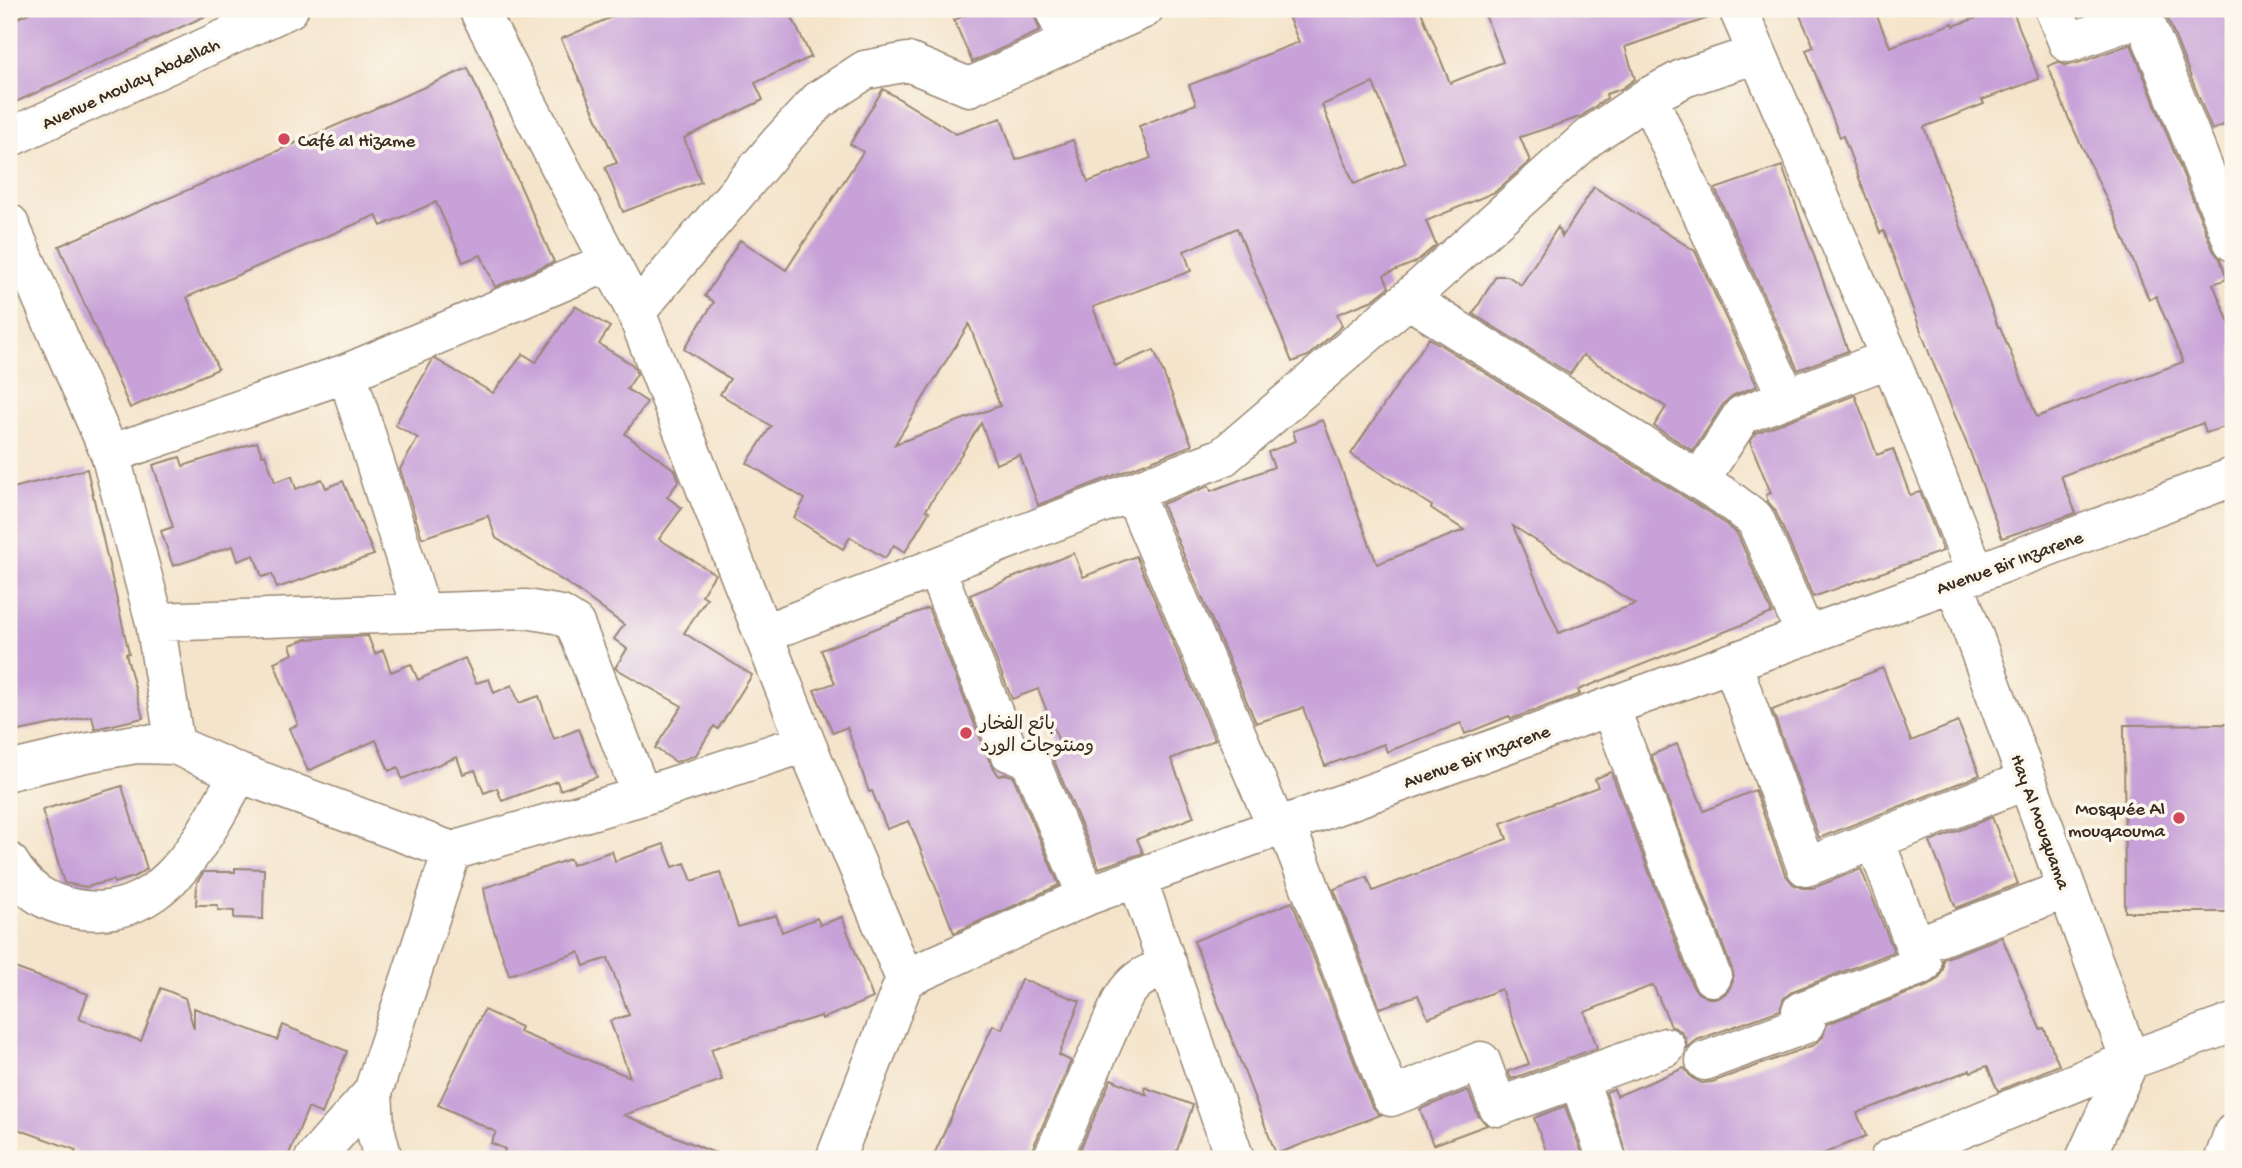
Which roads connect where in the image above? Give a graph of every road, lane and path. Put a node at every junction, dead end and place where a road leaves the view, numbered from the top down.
1 (289, 9) edge
2 (478, 9) edge
3 (1144, 9) edge
4 (1738, 9) edge
5 (2054, 9) edge
6 (1061, 25) edge
7 (1758, 54) junction
8 (1648, 97) junction
9 (9, 138) edge
10 (9, 223) edge
11 (2233, 242) edge
12 (609, 261) junction
13 (1408, 299) junction
14 (636, 312) junction
15 (1890, 358) junction
16 (347, 373) junction
17 (1787, 398) junction
18 (110, 454) junction
19 (2233, 477) edge
20 (1700, 480) junction
21 (1133, 493) junction
22 (936, 569) junction
23 (1965, 578) junction
24 (422, 613) junction
25 (155, 621) junction
26 (765, 633) junction
27 (1806, 636) junction
28 (1732, 663) junction
29 (1610, 707) junction
30 (806, 743) junction
31 (175, 745) junction
32 (9, 771) edge
33 (239, 773) junction
34 (2027, 780) junction
35 (642, 796) junction
36 (1282, 826) junction
37 (1875, 841) junction
38 (452, 851) junction
39 (9, 862) edge
40 (1137, 878) junction
41 (2067, 889) junction
42 (1087, 896) junction
43 (1916, 946) junction
44 (1168, 966) junction
45 (1712, 977) dead end
46 (905, 979) junction
47 (2233, 1023) edge
48 (1667, 1046) dead end
49 (2130, 1060) junction
50 (1705, 1061) dead end
51 (1578, 1078) junction
52 (373, 1092) junction
53 (2233, 1133) edge
54 (314, 1159) edge
55 (383, 1159) edge
56 (835, 1159) edge
57 (1052, 1159) edge
58 (1236, 1159) edge
59 (1607, 1159) edge
60 (1889, 1159) edge
61 (2085, 1159) edge
62 (2224, 1159) edge

1 - 9 street, Avenue Moulay Abdellah
2 - 12 street
3 - 6 street
4 - 7 street, Hay Al Mouquama
5 - 11 street
6 - 14 street
7 - 8 street
7 - 15 street, Hay Al Mouquama
8 - 13 street
8 - 17 street
10 - 18 street
12 - 14 street
12 - 16 street
13 - 20 street
13 - 21 street
14 - 26 street
15 - 17 street
15 - 23 street, Hay Al Mouquama
16 - 18 street
16 - 24 street
17 - 20 street
18 - 25 street
19 - 23 street, Avenue Bir Inzarene
20 - 27 street
21 - 22 street
21 - 36 street
22 - 26 street
22 - 42 street
23 - 27 street, Avenue Bir Inzarene
23 - 34 street, Hay Al Mouquama
24 - 25 street
24 - 35 street
25 - 31 street
26 - 30 street
27 - 28 street, Avenue Bir Inzarene
28 - 29 street, Avenue Bir Inzarene
28 - 37 street
29 - 36 street, Avenue Bir Inzarene
29 - 45 street
30 - 35 street
30 - 46 street
31 - 32 street
31 - 33 street
33 - 38 street
33 - 39 street
34 - 37 street
34 - 41 street, Hay Al Mouquama
35 - 38 street
36 - 40 street, Avenue Bir Inzarene
36 - 51 street
37 - 43 street
38 - 52 street
40 - 42 street, Avenue Bir Inzarene
40 - 44 street
41 - 43 street
41 - 49 street, Hay Al Mouquama
42 - 46 street, Avenue Bir Inzarene
43 - 50 street
44 - 57 street
44 - 58 street
46 - 56 street
47 - 49 street
48 - 51 street
49 - 60 street
49 - 61 street
51 - 59 street
52 - 54 street
52 - 55 street
53 - 62 street

